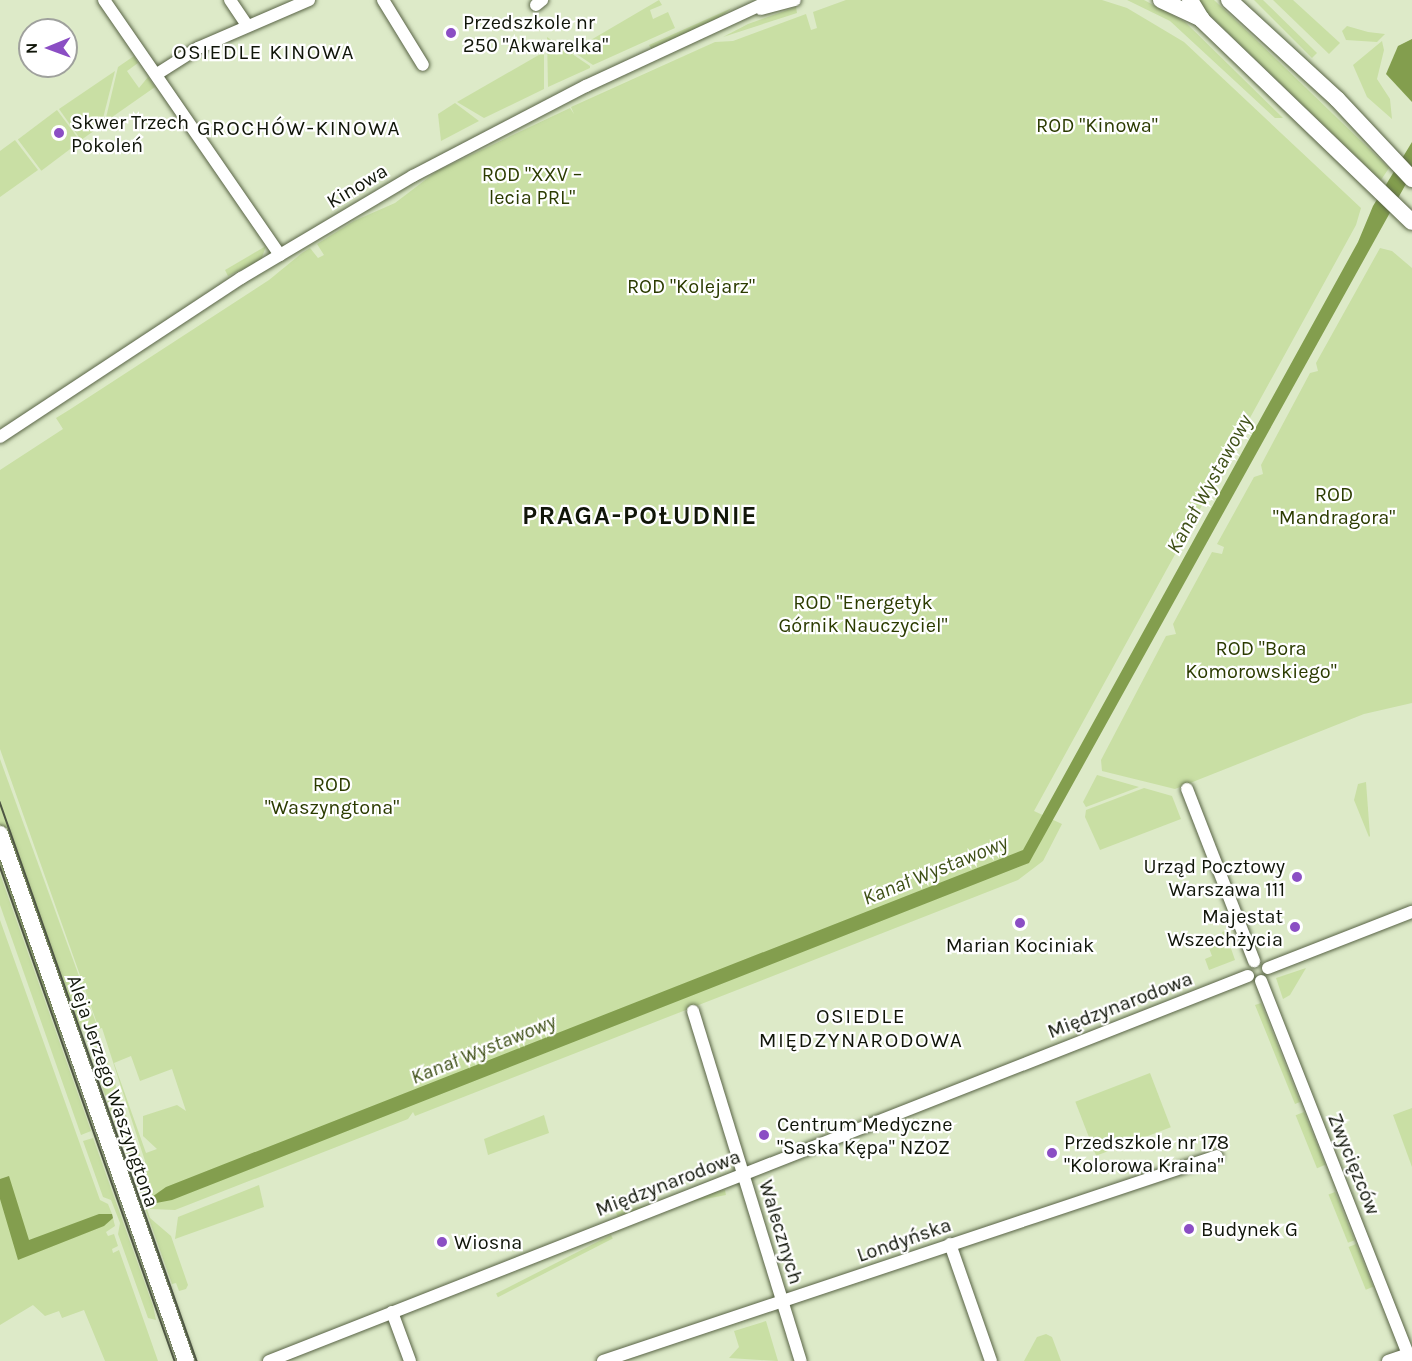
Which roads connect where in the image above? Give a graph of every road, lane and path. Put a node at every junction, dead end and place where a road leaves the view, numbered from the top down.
1 (104, 0) edge
2 (230, 0) edge
3 (309, 0) edge
4 (383, 0) edge
5 (771, 0) edge
6 (795, 0) edge
7 (1161, 0) edge
8 (1190, 0) edge
9 (1229, 0) edge
10 (1234, 0) edge
11 (757, 9) junction
12 (1247, 14) junction
13 (1202, 20) junction
14 (247, 25) junction
15 (423, 65) dead end
16 (157, 74) junction
17 (1412, 179) edge
18 (1408, 218) edge
19 (280, 255) junction
20 (0, 437) edge
21 (1187, 789) dead end
22 (0, 834) edge
23 (1412, 912) edge
24 (1254, 961) junction
25 (1268, 968) junction
26 (1248, 976) junction
27 (1261, 981) junction
28 (693, 1011) dead end
29 (1217, 1156) dead end
30 (743, 1174) junction
31 (950, 1244) junction
32 (782, 1301) junction
33 (392, 1312) junction
34 (1410, 1357) edge
35 (186, 1361) edge
36 (269, 1361) edge
37 (410, 1361) edge
38 (603, 1361) edge
39 (801, 1361) edge
40 (991, 1361) edge
41 (1388, 1361) edge

1 - 16 street
2 - 14 street
3 - 14 street
4 - 15 street
5 - 11 street, Kinowa
6 - 11 street, Kinowa
7 - 13 main road
8 - 13 main road
9 - 12 main road
10 - 12 main road
11 - 19 street, Kinowa
12 - 17 main road
13 - 18 main road
14 - 16 street
16 - 19 street
19 - 20 street, Kinowa
21 - 24 street
22 - 35 main road, Aleja Jerzego Waszyngtona
23 - 25 street
24 - 25 street
24 - 26 street
25 - 27 street
26 - 27 street
26 - 30 street, Międzynarodowa
27 - 34 street, Zwycięzców
28 - 30 street, Walecznych
29 - 31 street, Londyńska
30 - 32 street, Walecznych
30 - 33 street, Międzynarodowa
31 - 32 street, Londyńska
31 - 40 street
32 - 38 street, Londyńska
32 - 39 street, Walecznych
33 - 36 street, Międzynarodowa
33 - 37 street
34 - 41 street

